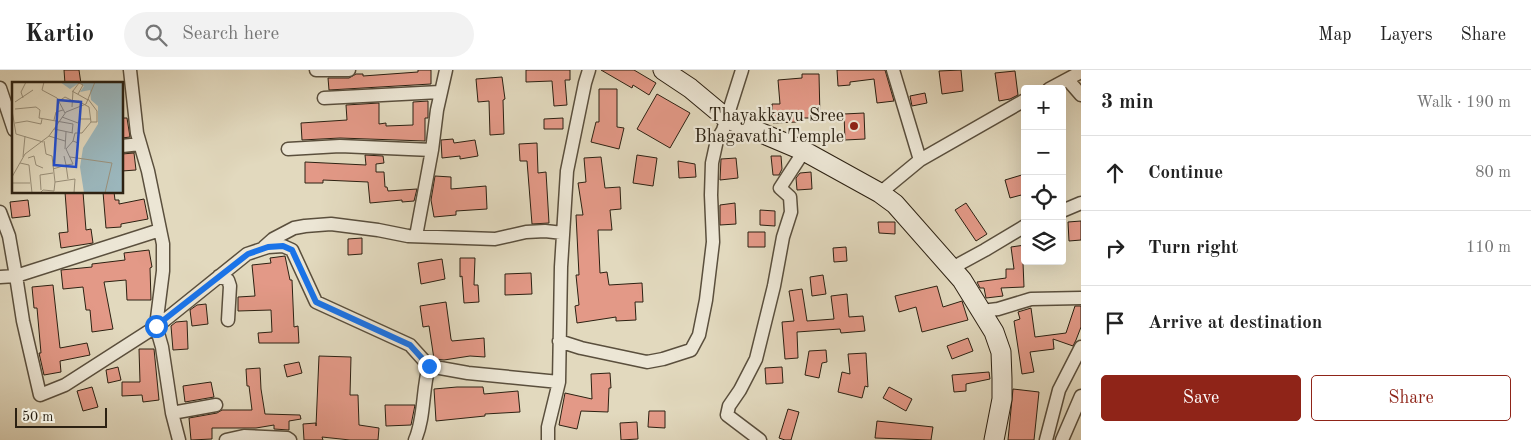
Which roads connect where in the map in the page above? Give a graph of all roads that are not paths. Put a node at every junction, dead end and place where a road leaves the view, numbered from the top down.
1 (130, 70) edge
2 (316, 70) edge
3 (349, 70) edge
4 (446, 70) edge
5 (589, 70) edge
6 (663, 70) edge
7 (742, 70) edge
8 (893, 70) edge
9 (1081, 71) edge
10 (1068, 80) junction
11 (1057, 85) edge
12 (0, 88) edge
13 (440, 92) junction
14 (1081, 95) edge
15 (324, 98) dead end
16 (1021, 102) edge
17 (726, 118) junction
18 (12, 124) edge
19 (140, 144) junction
20 (124, 146) edge
21 (288, 149) dead end
22 (432, 150) junction
23 (804, 151) junction
24 (920, 160) junction
25 (880, 193) junction
26 (1081, 203) edge
27 (1066, 209) edge
28 (0, 212) edge
29 (1021, 228) edge
30 (160, 230) junction
31 (563, 233) junction
32 (416, 236) junction
33 (261, 250) junction
34 (952, 268) junction
35 (16, 276) junction
36 (219, 276) junction
37 (0, 278) edge
38 (1081, 298) edge
39 (982, 311) junction
40 (228, 320) dead end
41 (156, 326) junction
42 (559, 341) junction
43 (1081, 347) edge
44 (429, 366) junction
45 (559, 382) junction
46 (1081, 396) edge
47 (216, 405) dead end
48 (172, 413) junction
49 (179, 440) edge
50 (226, 440) edge
51 (290, 440) edge
52 (414, 440) edge
53 (548, 440) edge
54 (760, 440) edge
55 (994, 440) edge
56 (1046, 440) edge
57 (1062, 440) edge

1 - 19 street
2 - 3 street
4 - 13 street
5 - 31 street
6 - 17 main road
7 - 17 street
8 - 24 street
9 - 10 street
10 - 11 street
10 - 14 street
12 - 18 street
13 - 15 street
13 - 22 street
16 - 24 street
17 - 23 main road
17 - 42 street
19 - 20 street
19 - 30 street
21 - 22 street
22 - 32 street
23 - 25 main road
23 - 54 street
24 - 25 street
25 - 34 main road
26 - 27 street
28 - 35 street
29 - 34 street
30 - 35 street
30 - 41 street
31 - 32 street
31 - 42 street
32 - 33 street
33 - 36 street
33 - 44 street
34 - 39 main road
35 - 37 street
35 - 41 street
36 - 40 street
36 - 41 street
38 - 39 street
39 - 55 main road
41 - 48 street
42 - 45 street
43 - 56 street
44 - 45 street
44 - 52 street
45 - 53 street
46 - 57 street
47 - 48 street
48 - 49 street
50 - 51 street

